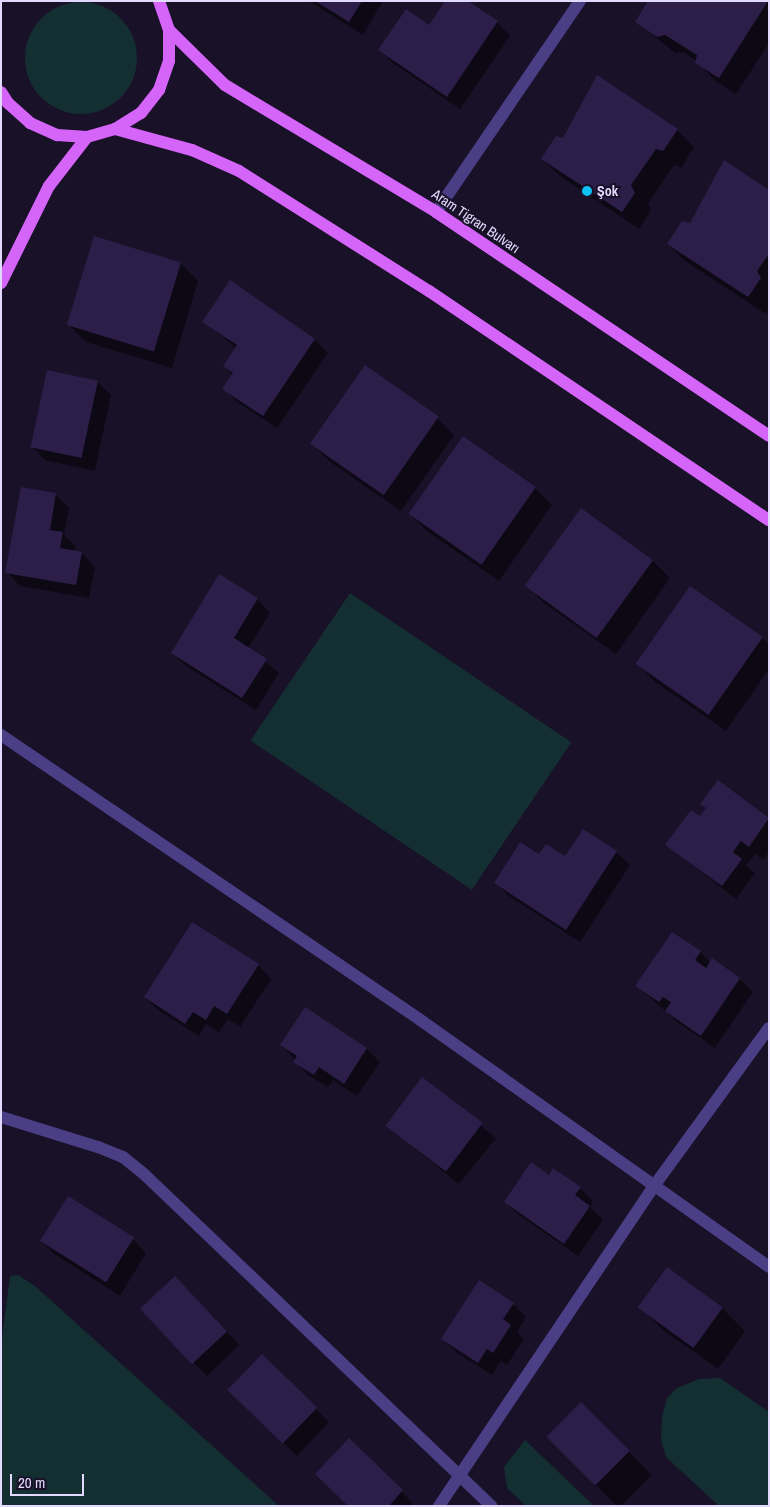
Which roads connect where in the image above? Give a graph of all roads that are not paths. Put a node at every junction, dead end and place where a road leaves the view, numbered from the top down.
1 (159, 1) edge
2 (580, 1) edge
3 (169, 30) junction
4 (1, 92) edge
5 (116, 129) junction
6 (87, 137) junction
7 (436, 212) junction
8 (1, 283) edge
9 (769, 436) edge
10 (769, 520) edge
11 (1, 735) edge
12 (769, 1028) edge
13 (1, 1117) edge
14 (654, 1186) junction
15 (769, 1267) edge
16 (459, 1475) junction
17 (439, 1506) edge
18 (491, 1506) edge

1 - 3 main road
2 - 7 street
3 - 5 main road
3 - 7 main road, Aram Tigran Bulvarı
4 - 6 main road
5 - 6 main road
5 - 10 main road
6 - 8 main road
7 - 9 main road, Aram Tigran Bulvarı
11 - 14 street
12 - 14 street
13 - 16 street
14 - 15 street
14 - 16 street
16 - 17 street
16 - 18 street

